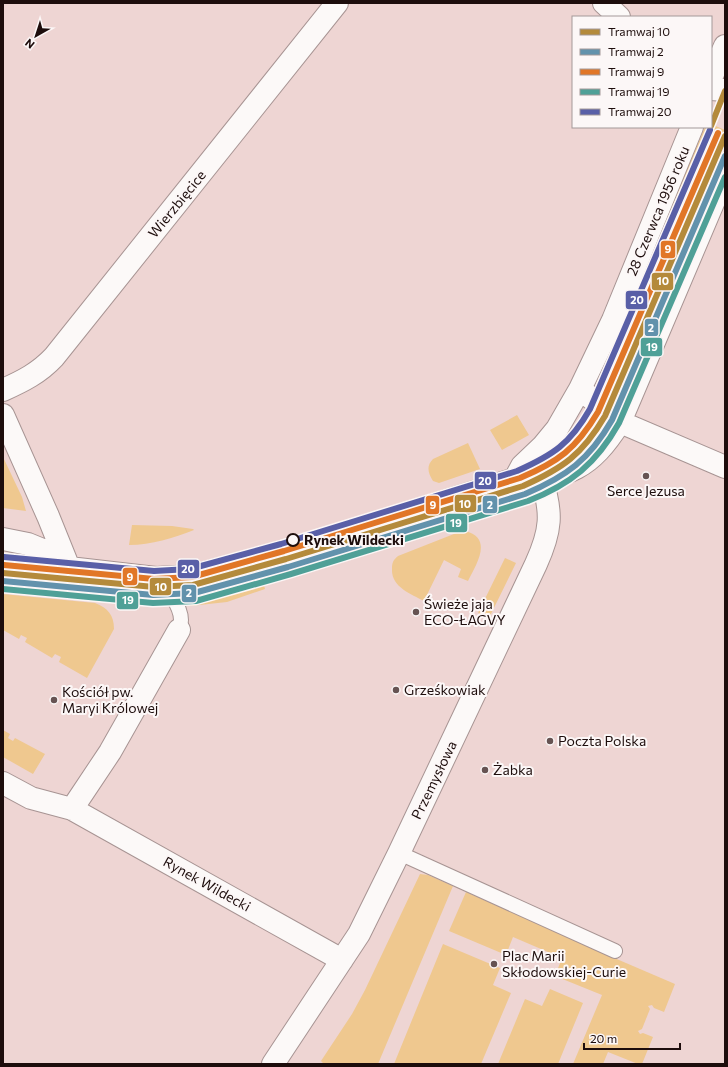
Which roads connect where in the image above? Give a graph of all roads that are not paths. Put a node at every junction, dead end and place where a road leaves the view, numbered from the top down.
1 (337, 3) edge
2 (604, 3) edge
3 (618, 16) edge
4 (725, 46) edge
5 (712, 76) edge
6 (712, 89) edge
7 (725, 90) edge
8 (692, 128) edge
9 (725, 175) edge
10 (580, 389) junction
11 (3, 390) edge
12 (3, 415) edge
13 (620, 422) junction
14 (725, 467) edge
15 (541, 478) junction
16 (515, 479) junction
17 (3, 539) edge
18 (69, 568) junction
19 (3, 571) edge
20 (156, 578) junction
21 (179, 630) joint
22 (3, 783) edge
23 (72, 809) junction
24 (399, 853) junction
25 (615, 951) dead end
26 (342, 960) junction
27 (273, 1064) edge

1 - 11 street, Wierzbięcice
2 - 3 street
4 - 5 street
6 - 7 street
8 - 10 street, 28 Czerwca 1956 roku
9 - 13 street
10 - 13 street
10 - 16 street, 28 Czerwca 1956 roku
12 - 18 street
13 - 14 street
13 - 15 street
15 - 16 street
15 - 24 street, Przemysłowa
16 - 20 street
17 - 18 street
18 - 19 street
18 - 20 street
20 - 21 lane
21 - 23 street
22 - 23 street, Rynek Wildecki
23 - 26 street, Rynek Wildecki
24 - 25 lane
24 - 26 street, Przemysłowa
26 - 27 street, Przemysłowa

